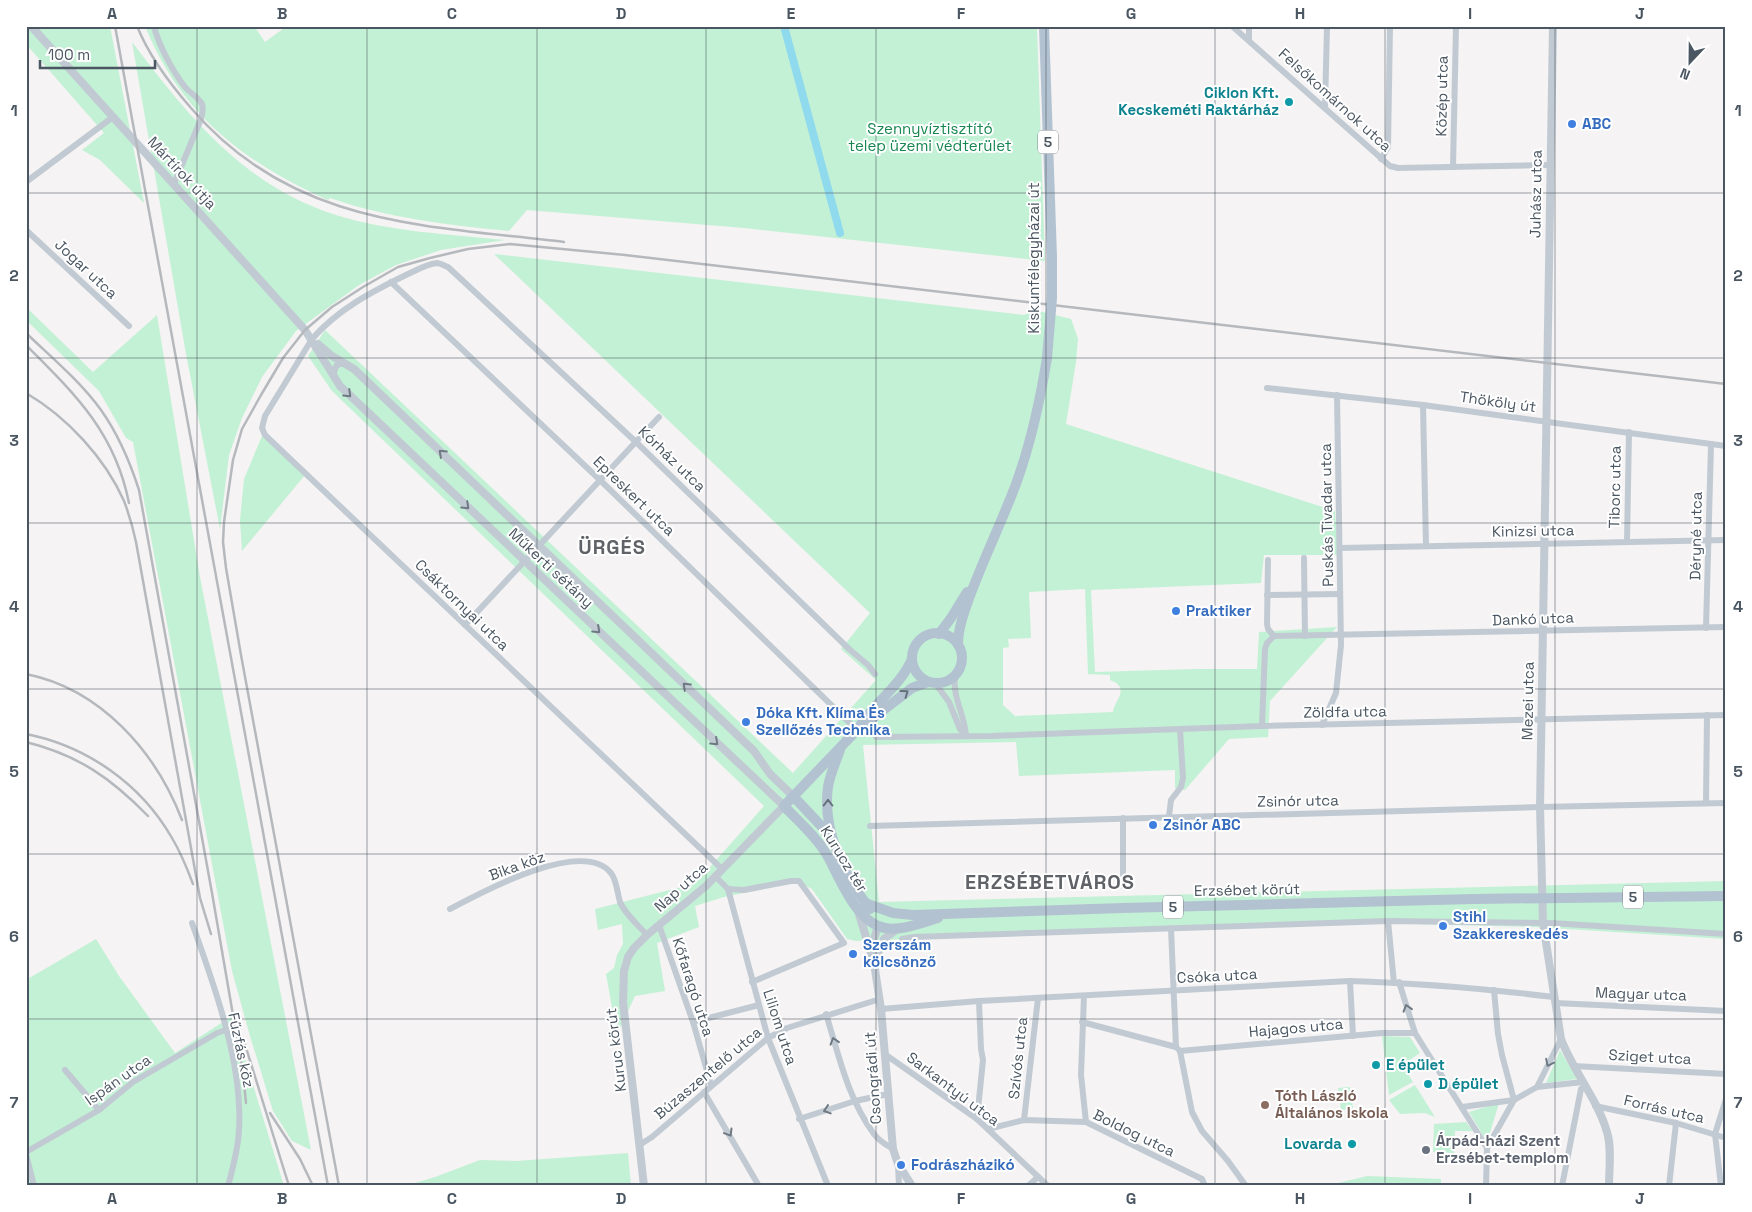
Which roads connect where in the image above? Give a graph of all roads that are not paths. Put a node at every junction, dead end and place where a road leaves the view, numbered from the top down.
1 (30, 26) edge
2 (154, 26) edge
3 (1044, 26) edge
4 (1232, 26) edge
5 (1249, 26) edge
6 (1327, 26) edge
7 (1390, 26) edge
8 (1456, 26) edge
9 (1553, 26) edge
10 (1249, 40) junction
11 (1325, 108) junction
12 (113, 116) junction
13 (1381, 159) junction
14 (1550, 165) junction
15 (1453, 167) junction
16 (26, 182) edge
17 (174, 184) junction
18 (26, 230) edge
19 (391, 282) junction
20 (129, 326) dead end
21 (312, 339) junction
22 (1547, 363) joint
23 (346, 364) junction
24 (333, 376) junction
25 (1267, 388) dead end
26 (1337, 395) junction
27 (1423, 405) junction
28 (659, 417) dead end
29 (1546, 421) junction
30 (1629, 432) junction
31 (636, 442) junction
32 (1711, 444) junction
33 (1726, 446) edge
34 (600, 480) junction
35 (1709, 540) junction
36 (1726, 540) edge
37 (1627, 542) junction
38 (1545, 543) junction
39 (540, 545) junction
40 (1426, 546) junction
41 (1340, 548) junction
42 (1304, 558) dead end
43 (1268, 560) dead end
44 (524, 562) junction
45 (980, 570) junction
46 (1305, 594) junction
47 (1340, 594) junction
48 (1267, 595) junction
49 (465, 625) junction
50 (1726, 627) edge
51 (1706, 628) junction
52 (1543, 630) junction
53 (939, 634) junction
54 (1341, 635) junction
55 (1274, 636) junction
56 (1305, 636) junction
57 (958, 645) junction
58 (912, 660) junction
59 (874, 674) dead end
60 (955, 676) junction
61 (932, 683) junction
62 (1726, 714) edge
63 (1707, 715) junction
64 (1542, 718) junction
65 (1322, 725) junction
66 (1262, 726) junction
67 (1180, 729) junction
68 (857, 730) junction
69 (966, 736) junction
70 (876, 737) dead end
71 (841, 747) junction
72 (793, 796) junction
73 (1706, 803) junction
74 (1726, 803) edge
75 (784, 806) junction
76 (1540, 807) junction
77 (1169, 816) junction
78 (1123, 818) junction
79 (870, 826) dead end
80 (837, 850) junction
81 (722, 869) junction
82 (715, 876) junction
83 (1123, 886) dead end
84 (728, 889) junction
85 (1726, 896) edge
86 (1541, 898) junction
87 (861, 906) junction
88 (450, 909) dead end
89 (954, 914) junction
90 (913, 915) junction
91 (1388, 921) junction
92 (192, 923) dead end
93 (1543, 923) junction
94 (659, 924) junction
95 (878, 926) junction
96 (899, 927) junction
97 (1171, 928) junction
98 (1726, 934) edge
99 (647, 935) junction
100 (902, 939) dead end
101 (874, 963) junction
102 (1350, 981) junction
103 (752, 982) junction
104 (1397, 983) junction
105 (1494, 990) junction
106 (1174, 991) junction
107 (1084, 996) junction
108 (1038, 998) junction
109 (880, 999) junction
110 (1554, 1000) junction
111 (980, 1001) junction
112 (759, 1005) junction
113 (882, 1009) junction
114 (1726, 1011) edge
115 (826, 1014) junction
116 (693, 1022) junction
117 (1082, 1022) junction
118 (226, 1030) junction
119 (1415, 1033) junction
120 (1353, 1036) junction
121 (768, 1038) junction
122 (1561, 1039) junction
123 (1178, 1049) junction
124 (886, 1055) junction
125 (1574, 1066) junction
126 (65, 1070) dead end
127 (1726, 1074) edge
128 (1585, 1084) junction
129 (711, 1086) junction
130 (1537, 1087) junction
131 (704, 1092) junction
132 (888, 1094) junction
133 (1514, 1100) junction
134 (1726, 1100) edge
135 (855, 1101) junction
136 (1595, 1106) junction
137 (1462, 1107) junction
138 (99, 1110) junction
139 (977, 1119) junction
140 (799, 1120) junction
141 (1024, 1120) junction
142 (1086, 1122) junction
143 (1676, 1123) junction
144 (988, 1129) junction
145 (1715, 1134) junction
146 (1726, 1138) edge
147 (641, 1144) junction
148 (1487, 1148) junction
149 (893, 1149) junction
150 (26, 1153) edge
151 (898, 1164) junction
152 (1038, 1177) junction
153 (34, 1186) edge
154 (228, 1186) edge
155 (644, 1186) edge
156 (759, 1186) edge
157 (828, 1186) edge
158 (899, 1186) edge
159 (911, 1186) edge
160 (1028, 1186) edge
161 (1048, 1186) edge
162 (1205, 1186) edge
163 (1246, 1186) edge
164 (1486, 1186) edge
165 (1562, 1186) edge
166 (1609, 1186) edge
167 (1669, 1186) edge
168 (1721, 1186) edge

1 - 12 street, Mártírok útja
2 - 17 street
3 - 45 main road, Kiskunfélegyházai út / 5, bridge
4 - 10 street, Felsőkomárnok utca
5 - 10 street
6 - 11 street
7 - 13 street
8 - 15 street, Közép utca
9 - 14 street, Juhász utca
10 - 11 street, Felsőkomárnok utca
11 - 13 street, Felsőkomárnok utca
12 - 16 street
12 - 17 street, Mártírok útja
13 - 15 street, Felsőkomárnok utca
14 - 15 street, Felsőkomárnok utca
14 - 22 street, Juhász utca
17 - 21 street, Mártírok útja
18 - 20 street, Jogar utca
19 - 21 street
19 - 31 street, Kórház utca
19 - 34 street, Epreskert utca
21 - 23 street, Műkerti sétány
21 - 24 street, Műkerti sétány
21 - 49 street, Csáktornyai utca
22 - 29 street, Mezei utca
23 - 24 street
39 -> 23 street, Műkerti sétány
24 -> 44 street, Műkerti sétány
25 - 26 street, Thököly út
26 - 27 street, Thököly út
26 - 41 street, Puskás Tivadar utca
27 - 29 street, Thököly út
27 - 40 street
28 - 31 street
29 - 30 street, Thököly út
29 - 38 street, Mezei utca
30 - 32 street, Thököly út
30 - 37 street, Tiborc utca
31 - 34 street
31 - 59 street, Kórház utca
32 - 33 street, Thököly út
32 - 35 street, Déryné utca
34 - 39 street
34 - 68 street, Epreskert utca
35 - 36 street, Kinizsi utca
35 - 37 street, Kinizsi utca
35 - 51 street, Déryné utca
37 - 38 street, Kinizsi utca
38 - 40 street, Kinizsi utca
38 - 52 street, Mezei utca
39 - 44 street
72 -> 39 street, Műkerti sétány
40 - 41 street, Kinizsi utca
41 - 47 street, Puskás Tivadar utca
42 - 46 street
43 - 48 street
44 - 49 street
44 -> 75 street, Műkerti sétány
45 - 53 main road, Kiskunfélegyházai út / 5
45 - 57 main road, Kiskunfélegyházai út / 5
46 - 47 street
46 - 48 street
46 - 56 street
47 - 54 street, Puskás Tivadar utca
48 - 55 street
49 - 81 street, Csáktornyai utca
50 - 51 street, Dankó utca
51 - 52 street, Dankó utca
52 - 54 street, Dankó utca
52 - 64 street, Mezei utca
53 - 57 main road
53 - 58 main road, 5
54 - 56 street, Dankó utca
54 - 65 street, Puskás Tivadar utca
55 - 56 street, Dankó utca
55 - 66 street
57 - 60 main road, 5
58 - 61 main road
58 - 68 main road, 5
60 - 61 main road, 5
60 - 69 street
68 -> 61 main road, 5
61 - 69 street
62 - 63 street, Zöldfa utca
63 - 64 street, Zöldfa utca
63 - 73 street
64 - 65 street, Zöldfa utca
64 - 76 street, Mezei utca
65 - 66 street, Zöldfa utca
66 - 67 street, Zöldfa utca
67 - 69 street, Zöldfa utca
67 - 77 street
68 - 71 main road, 5
69 - 70 street, Zöldfa utca
71 - 72 main road, 5
80 -> 71 main road, 5
72 - 75 main road, 5
72 - 80 main road
73 - 74 street, Zsinór utca
73 - 76 street, Zsinór utca
75 - 81 street
75 - 87 main road, Kurucz tér / 5
76 - 77 street, Zsinór utca
76 - 86 street, Mezei utca
77 - 78 street, Zsinór utca
78 - 79 street, Zsinór utca
78 - 83 street
80 - 87 main road, Kurucz tér / 5
81 - 82 street, Nap utca
82 - 84 street
82 - 94 street, Nap utca
84 - 103 street, Liliom utca
84 - 103 street
85 - 86 main road, 5
86 - 89 main road, Erzsébet körút / 5
86 - 93 street, Mezei utca
87 - 90 main road, Erzsébet körút / 5
87 - 95 main road, Kurucz tér / 5
87 - 101 street, Csongrádi út
88 - 99 street, Bika köz
89 - 90 main road, Erzsébet körút / 5
89 - 96 main road, Erzsébet körút / 5
90 - 95 main road
91 - 93 street
91 - 97 street
91 - 104 street
92 - 118 street, Fűzfás köz
93 - 98 street
93 - 110 street, Mezei utca
94 - 99 street, Kuruc körút
94 - 116 street, Kőfaragó utca
95 - 96 main road, Erzsébet körút / 5
95 - 101 street, Csongrádi út
96 - 101 street
97 - 100 street
97 - 106 street
99 - 147 street, Kuruc körút
101 - 109 street, Csongrádi út
102 - 104 street, Csóka utca
102 - 106 street, Csóka utca
102 - 120 street
103 - 112 street, Liliom utca
104 - 105 street, Csóka utca
119 -> 104 street
105 - 110 street, Csóka utca
105 - 133 street
106 - 107 street, Csóka utca
106 - 123 street
107 - 108 street, Csóka utca
107 - 117 street
108 - 111 street, Csóka utca
108 - 141 street, Szívós utca
109 - 113 street, Csongrádi út
109 - 115 street, Búzaszentelő utca
110 - 114 street, Magyar utca
110 - 122 street, Mezei utca
111 - 113 street, Csóka utca
111 - 139 street
112 - 116 street
112 - 121 street, Liliom utca
113 - 124 street, Csongrádi út
115 - 121 street, Búzaszentelő utca
135 -> 115 street
116 - 129 street, Kőfaragó utca
117 - 123 street, Hajagos utca
117 - 142 street
118 - 138 street, Ispán utca
118 - 154 street, Fűzfás köz
119 - 120 street, Hajagos utca
119 - 137 street
120 - 123 street, Hajagos utca
121 - 129 street, Búzaszentelő utca
121 - 140 street, Liliom utca
122 - 125 street, Mezei utca
122 -> 130 street
123 - 163 street
124 - 132 street, Csongrádi út
124 - 139 street, Sarkantyú utca
125 - 127 street, Sziget utca
125 - 128 street, Mezei utca
126 - 138 street
128 - 130 street
128 - 136 street, Mezei utca
128 - 165 street
129 - 131 street, Búzaszentelő utca
130 - 133 street
131 - 147 street, Búzaszentelő utca
131 -> 156 street
132 - 135 street
132 - 149 street, Csongrádi út
133 - 137 street
133 - 148 street
134 - 145 street
135 -> 140 street
135 - 149 street
136 - 143 street, Forrás utca
136 - 166 street, Mezei utca
137 - 148 street
138 - 150 street, Ispán utca
139 - 144 street, Sarkantyú utca
140 - 157 street, Liliom utca
141 - 142 street, Boldog utca
141 - 144 street, Boldog utca
142 - 162 street, Boldog utca
143 - 145 street, Forrás utca
143 - 167 street
144 - 152 street, Sarkantyú utca
145 - 146 street, Forrás utca
145 - 168 street
147 - 155 street, Kuruc körút
148 - 164 street
149 - 151 street, Csongrádi út
150 - 153 street
151 - 158 street
151 - 159 street, Csongrádi út
152 - 160 street
152 - 161 street, Sarkantyú utca

